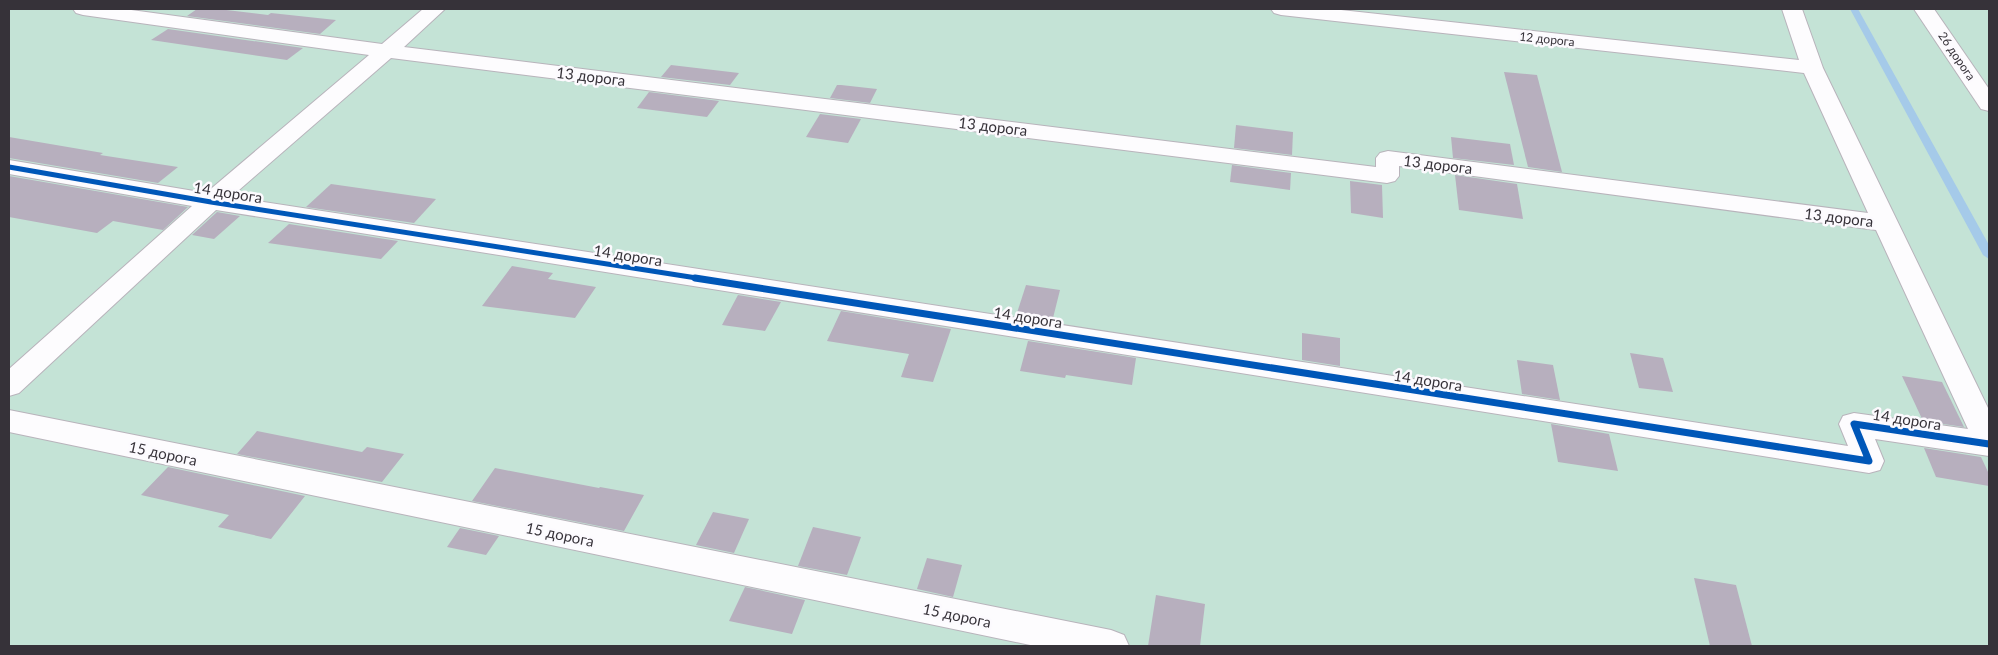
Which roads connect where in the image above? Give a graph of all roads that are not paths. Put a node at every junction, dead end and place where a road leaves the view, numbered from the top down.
1 (83, 9) edge
2 (435, 9) edge
3 (1281, 9) edge
4 (1792, 9) edge
5 (1924, 9) edge
6 (388, 51) junction
7 (1812, 68) junction
8 (1989, 104) edge
9 (9, 167) edge
10 (211, 202) junction
11 (1886, 223) junction
12 (9, 385) edge
13 (9, 421) edge
14 (1989, 443) edge
15 (1111, 646) edge

1 - 6 street, 13 дорога
2 - 6 street
3 - 7 street, 12 дорога
4 - 7 street
5 - 8 street, 26 дорога
6 - 10 street
6 - 11 street, 13 дорога
7 - 11 street
9 - 10 street, 14 дорога
10 - 12 street
10 - 14 street, 14 дорога
11 - 14 street
13 - 15 street, 15 дорога

